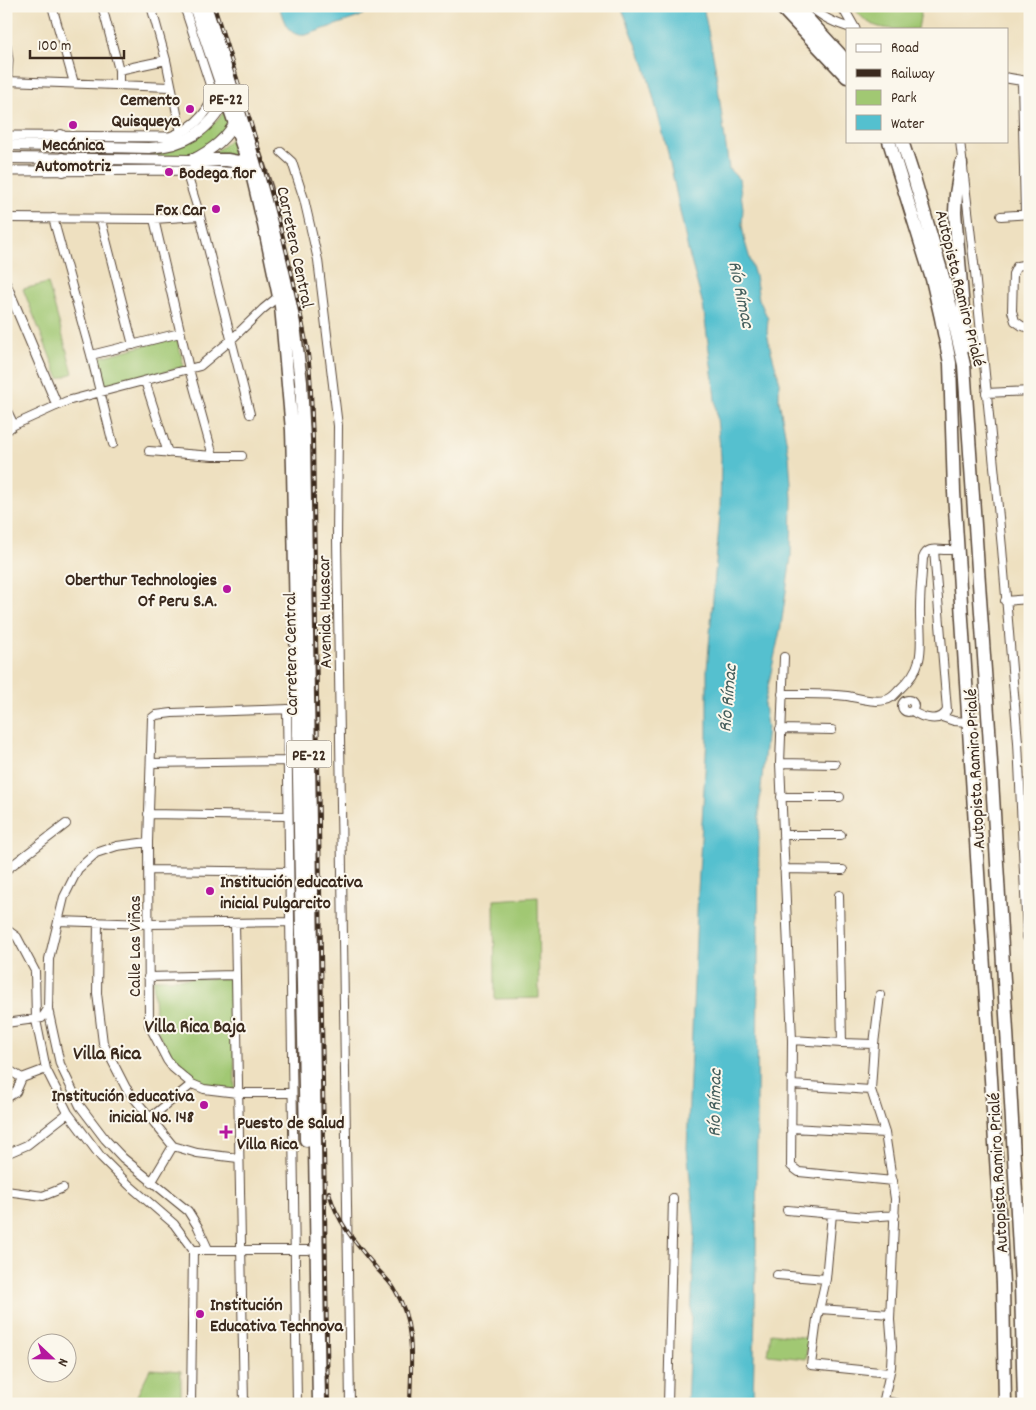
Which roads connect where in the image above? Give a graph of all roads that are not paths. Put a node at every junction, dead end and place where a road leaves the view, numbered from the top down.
1 (52, 6) edge
2 (102, 6) edge
3 (152, 6) edge
4 (184, 6) edge
5 (195, 6) edge
6 (205, 6) edge
7 (780, 6) edge
8 (796, 6) edge
9 (810, 6) edge
10 (842, 6) edge
11 (206, 23) junction
12 (850, 28) edge
13 (854, 28) edge
14 (6, 45) edge
15 (166, 60) junction
16 (846, 61) edge
17 (119, 70) junction
18 (846, 75) edge
19 (1008, 78) edge
20 (7, 81) edge
21 (1026, 82) edge
22 (74, 83) junction
23 (119, 85) junction
24 (170, 87) junction
25 (6, 94) edge
26 (220, 97) junction
27 (241, 111) junction
28 (235, 124) junction
29 (181, 133) junction
30 (61, 135) junction
31 (6, 136) edge
32 (158, 137) junction
33 (889, 142) edge
34 (902, 142) edge
35 (960, 142) edge
36 (6, 146) edge
37 (72, 147) junction
38 (107, 147) junction
39 (149, 148) junction
40 (281, 152) dead end
41 (6, 158) edge
42 (62, 158) junction
43 (108, 159) junction
44 (961, 164) junction
45 (190, 165) junction
46 (250, 169) junction
47 (63, 170) junction
48 (6, 171) edge
49 (1027, 214) edge
50 (200, 216) junction
51 (1000, 216) dead end
52 (6, 218) edge
53 (52, 218) junction
54 (154, 219) junction
55 (101, 220) junction
56 (1030, 266) edge
57 (6, 284) edge
58 (280, 296) junction
59 (1030, 328) edge
60 (180, 333) junction
61 (231, 340) junction
62 (132, 345) junction
63 (91, 355) junction
64 (962, 358) junction
65 (189, 369) junction
66 (145, 380) junction
67 (1030, 391) edge
68 (100, 392) junction
69 (986, 393) junction
70 (57, 405) junction
71 (6, 409) edge
72 (250, 414) dead end
73 (14, 425) junction
74 (6, 431) edge
75 (113, 444) dead end
76 (149, 451) dead end
77 (168, 454) junction
78 (213, 456) junction
79 (242, 456) dead end
80 (934, 550) junction
81 (950, 550) dead end
82 (1030, 599) edge
83 (1005, 600) junction
84 (784, 657) dead end
85 (782, 694) junction
86 (292, 709) junction
87 (912, 712) dead end
88 (942, 717) junction
89 (968, 722) junction
90 (780, 729) junction
91 (832, 730) dead end
92 (299, 760) junction
93 (150, 763) junction
94 (780, 763) junction
95 (835, 764) dead end
96 (781, 797) junction
97 (840, 797) dead end
98 (1030, 798) edge
99 (1020, 799) junction
100 (148, 814) junction
101 (288, 816) junction
102 (66, 824) dead end
103 (783, 835) junction
104 (841, 835) dead end
105 (148, 842) junction
106 (784, 869) junction
107 (6, 870) edge
108 (148, 870) junction
109 (843, 870) dead end
110 (289, 872) junction
111 (838, 895) dead end
112 (58, 921) junction
113 (98, 922) junction
114 (235, 922) junction
115 (290, 922) junction
116 (148, 924) junction
117 (6, 929) edge
118 (1027, 937) dead end
119 (235, 975) junction
120 (148, 977) junction
121 (880, 995) dead end
122 (48, 1009) junction
123 (36, 1020) junction
124 (6, 1023) edge
125 (792, 1040) junction
126 (842, 1043) junction
127 (874, 1044) junction
128 (46, 1069) junction
129 (6, 1071) edge
130 (22, 1078) junction
131 (192, 1084) junction
132 (792, 1085) junction
133 (871, 1090) junction
134 (237, 1093) junction
135 (292, 1093) junction
136 (6, 1098) edge
137 (68, 1113) junction
138 (150, 1118) junction
139 (791, 1128) junction
140 (885, 1133) junction
141 (173, 1146) junction
142 (6, 1154) edge
143 (238, 1158) junction
144 (893, 1180) junction
145 (151, 1183) junction
146 (63, 1188) dead end
147 (6, 1191) edge
148 (674, 1198) dead end
149 (787, 1210) dead end
150 (832, 1214) junction
151 (895, 1215) junction
152 (208, 1249) junction
153 (240, 1249) junction
154 (294, 1249) junction
155 (193, 1250) junction
156 (308, 1250) junction
157 (777, 1275) dead end
158 (826, 1279) junction
159 (820, 1309) junction
160 (890, 1314) junction
161 (889, 1374) junction
162 (883, 1402) edge
163 (191, 1404) edge
164 (244, 1404) edge
165 (298, 1404) edge
166 (310, 1404) edge
167 (318, 1404) edge
168 (350, 1404) edge
169 (668, 1404) edge
170 (900, 1404) edge
171 (1005, 1404) edge
172 (1024, 1404) edge

1 - 22 street
2 - 17 street
3 - 15 street
4 - 26 street
5 - 11 highway, Carretera Central / PE-22
6 - 11 highway, Carretera Central / PE-22
7 - 18 highway
8 - 16 highway
9 - 12 street
10 - 13 street
11 - 26 highway, Carretera Central / PE-22
11 - 27 highway, Carretera Central / PE-22
14 - 20 street
15 - 17 street
15 - 24 street
17 - 23 street
19 - 21 street
20 - 22 street
20 - 25 street
21 - 49 street
22 - 23 street
23 - 24 street
24 - 29 street
26 - 28 highway, Carretera Central / PE-22
26 - 29 street
26 - 39 main road
27 - 28 main road
27 - 92 highway, Carretera Central / PE-22
28 - 45 main road
28 - 46 highway, Carretera Central / PE-22
29 - 32 street
30 - 31 street
30 - 32 street
30 - 37 main road
32 - 39 main road
33 - 89 highway, Autopista Ramiro Prialé
34 - 64 highway, Autopista Ramiro Prialé
35 - 44 street
36 - 37 main road
37 - 38 main road
38 - 39 main road
38 - 43 main road
40 - 168 street, Avenida Huascar
41 - 42 main road
42 - 43 main road
42 - 47 main road
43 - 45 main road
44 - 64 highway
44 - 69 street
45 - 46 highway
45 - 47 street
45 - 50 street
46 - 58 highway, Carretera Central / PE-22
47 - 48 street
49 - 51 street
50 - 54 street
50 - 61 street
52 - 53 street
53 - 55 street
53 - 63 street
54 - 55 street
54 - 60 street
55 - 62 street
56 - 59 street
57 - 70 street
58 - 61 street
58 - 86 highway, Carretera Central / PE-22
60 - 62 street
60 - 65 street
61 - 65 street
61 - 72 street
62 - 63 street
63 - 68 street
64 - 172 highway, Autopista Ramiro Prialé
65 - 66 street
65 - 78 street
66 - 68 street
66 - 77 street
67 - 69 street
68 - 70 street
68 - 75 street
69 - 83 street
70 - 73 street
71 - 73 street
73 - 74 street
76 - 77 street
77 - 78 street
78 - 79 street
80 - 81 street
80 - 85 street
80 - 88 street
82 - 83 street
83 - 99 street
84 - 85 street
85 - 90 street
86 - 92 highway, Carretera Central / PE-22
86 - 93 street, Calle Las Viñas
87 - 88 street
88 - 89 street
89 - 171 highway, Autopista Ramiro Prialé
90 - 91 street
90 - 94 street
92 - 93 street
92 - 101 street
92 - 156 highway, Carretera Central / PE-22
92 - 167 highway, Carretera Central / PE-22
93 - 100 street, Calle Las Viñas
94 - 95 street
94 - 96 street
96 - 97 street
96 - 103 street
98 - 99 street
99 - 118 street
100 - 101 street
100 - 105 street, Calle Las Viñas
101 - 110 street
102 - 107 street
103 - 104 street
103 - 106 street
105 - 108 street, Calle Las Viñas
105 - 112 street
106 - 109 street
106 - 125 street
108 - 110 street
108 - 116 street, Calle Las Viñas
110 - 115 street
111 - 126 street
112 - 113 street
112 - 122 street
113 - 116 street
113 - 138 street
114 - 115 street
114 - 116 street
114 - 119 street
115 - 135 street
116 - 120 street, Calle Las Viñas
117 - 123 street
119 - 120 street
119 - 134 street
120 - 131 street, Calle Las Viñas
121 - 127 street
122 - 123 street
122 - 145 street
123 - 124 street
123 - 128 street
125 - 126 street
125 - 132 street
126 - 127 street
127 - 133 street
128 - 130 street
128 - 137 street
129 - 130 street
130 - 136 street
131 - 134 street, Calle Las Viñas
131 - 138 street
132 - 133 street
132 - 139 street
133 - 140 street
134 - 135 street, Calle Las Viñas
134 - 143 street
135 - 154 street
137 - 142 street
137 - 155 street
138 - 141 street
139 - 140 street
139 - 144 street
140 - 144 street
141 - 143 street
141 - 145 street
143 - 153 street
144 - 151 street
145 - 152 street
146 - 147 street
148 - 169 street
149 - 150 street
150 - 151 street
150 - 158 street
151 - 160 street
152 - 153 street
152 - 155 street
153 - 154 street
153 - 164 street
154 - 156 street
154 - 165 street
155 - 163 street
156 - 166 highway, Carretera Central / PE-22
157 - 158 street
158 - 159 street
159 - 160 street
159 - 161 street
160 - 161 street
161 - 162 street
162 - 170 street

